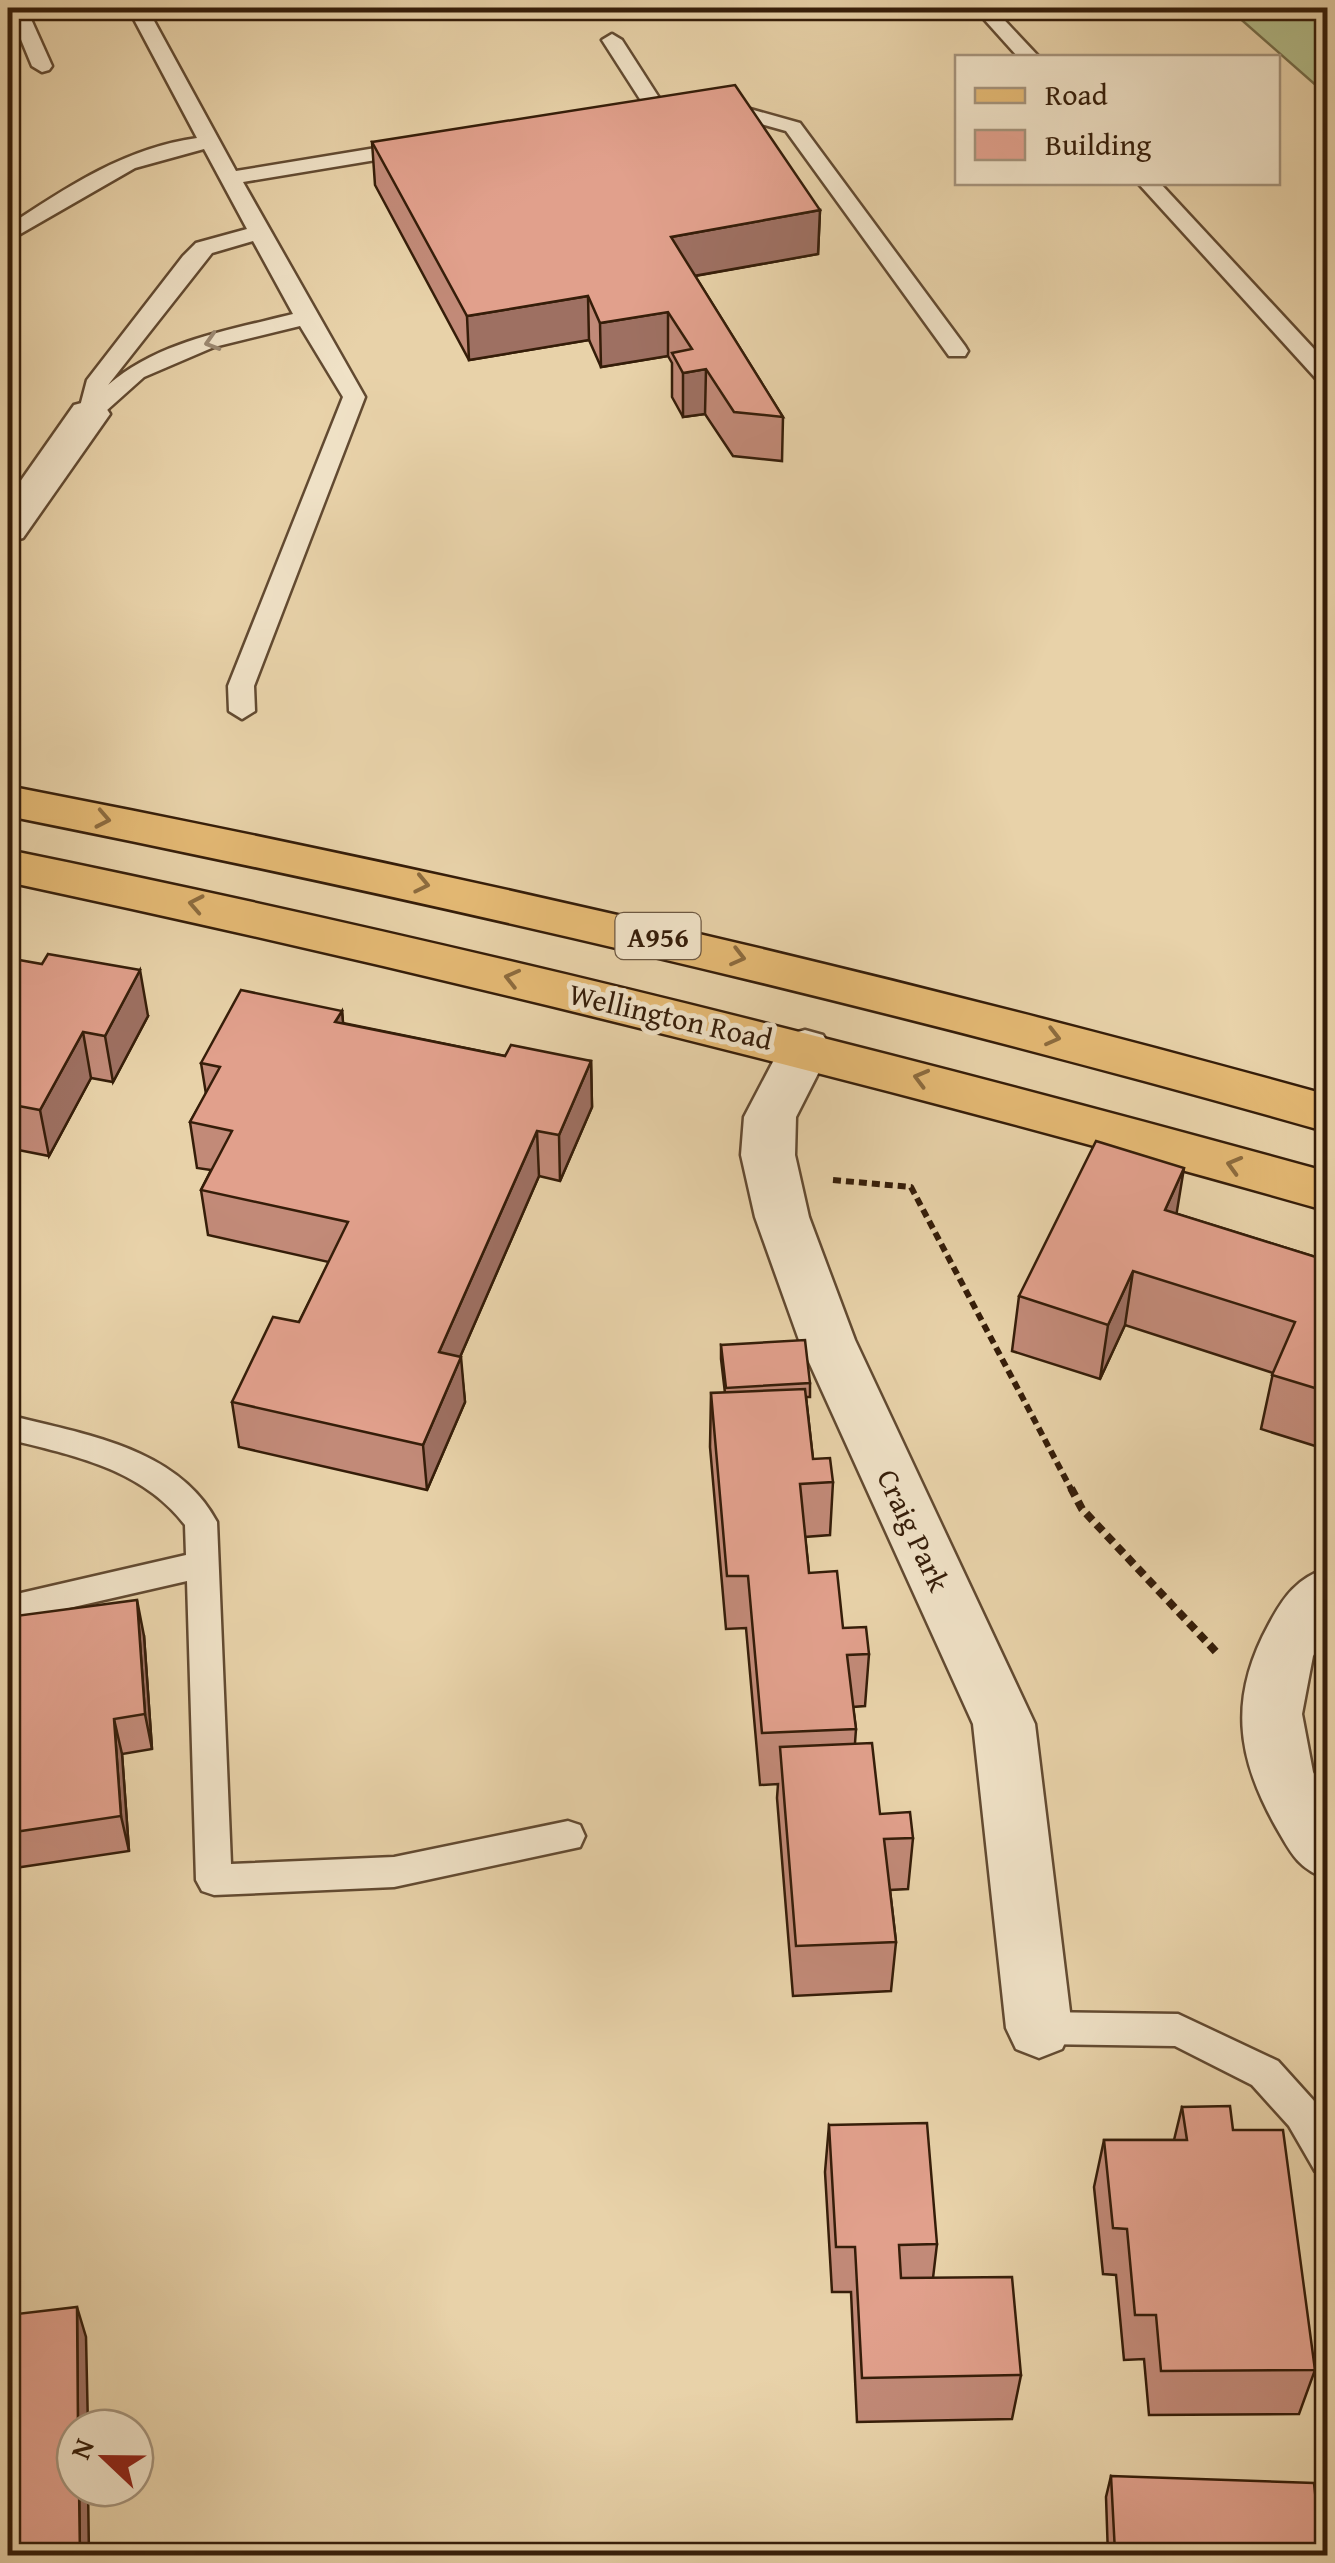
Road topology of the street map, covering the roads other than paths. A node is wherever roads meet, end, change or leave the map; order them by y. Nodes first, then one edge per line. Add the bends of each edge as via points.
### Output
1 (16, 8) edge
2 (137, 8) edge
3 (983, 8) edge
4 (612, 40) dead end
5 (1027, 55) edge
6 (42, 66) dead end
7 (655, 107) junction
8 (630, 112) edge
9 (209, 142) junction
10 (425, 146) edge
11 (232, 178) junction
12 (1150, 185) edge
13 (260, 232) junction
14 (8, 235) edge
15 (306, 318) junction
16 (956, 350) dead end
17 (1328, 378) edge
18 (89, 414) junction
19 (8, 529) edge
20 (242, 711) dead end
21 (8, 801) edge
22 (8, 866) edge
23 (805, 1048) junction
24 (1328, 1114) edge
25 (1328, 1192) edge
26 (8, 1427) edge
27 (203, 1564) junction
28 (1328, 1592) edge
29 (8, 1609) edge
30 (568, 1836) dead end
31 (1328, 1852) edge
32 (1039, 2028) joint
33 (1328, 2159) edge

1 - 6 lane
2 - 9 lane
3 - 5 lane
4 - 7 lane
7 - 8 lane
7 - 16 lane via 688,102 793,127
9 - 11 lane
9 - 14 lane via 128,161
10 - 11 lane
11 - 13 lane
12 - 17 lane
13 - 15 lane
13 - 18 lane via 204,248 98,380
15 -> 18 lane via 206,342 136,372
15 - 20 lane via 354,397 242,686
18 - 19 street
21 -> 24 main road, A956 via 634,930 1125,1055
23 -> 22 main road, Wellington Road / A956 via 298,926
25 -> 23 main road, Wellington Road / A956
23 - 32 street, Craig Park via 770,1117 768,1154 782,1217 826,1340 1004,1724
26 - 27 lane via 112,1455 159,1477 185,1497 201,1522
27 - 29 lane
27 - 30 lane via 214,1880 394,1872
28 - 31 street via 1289,1640 1270,1692 1271,1741 1288,1796
32 - 33 lane via 1178,2030 1265,2073 1302,2114

